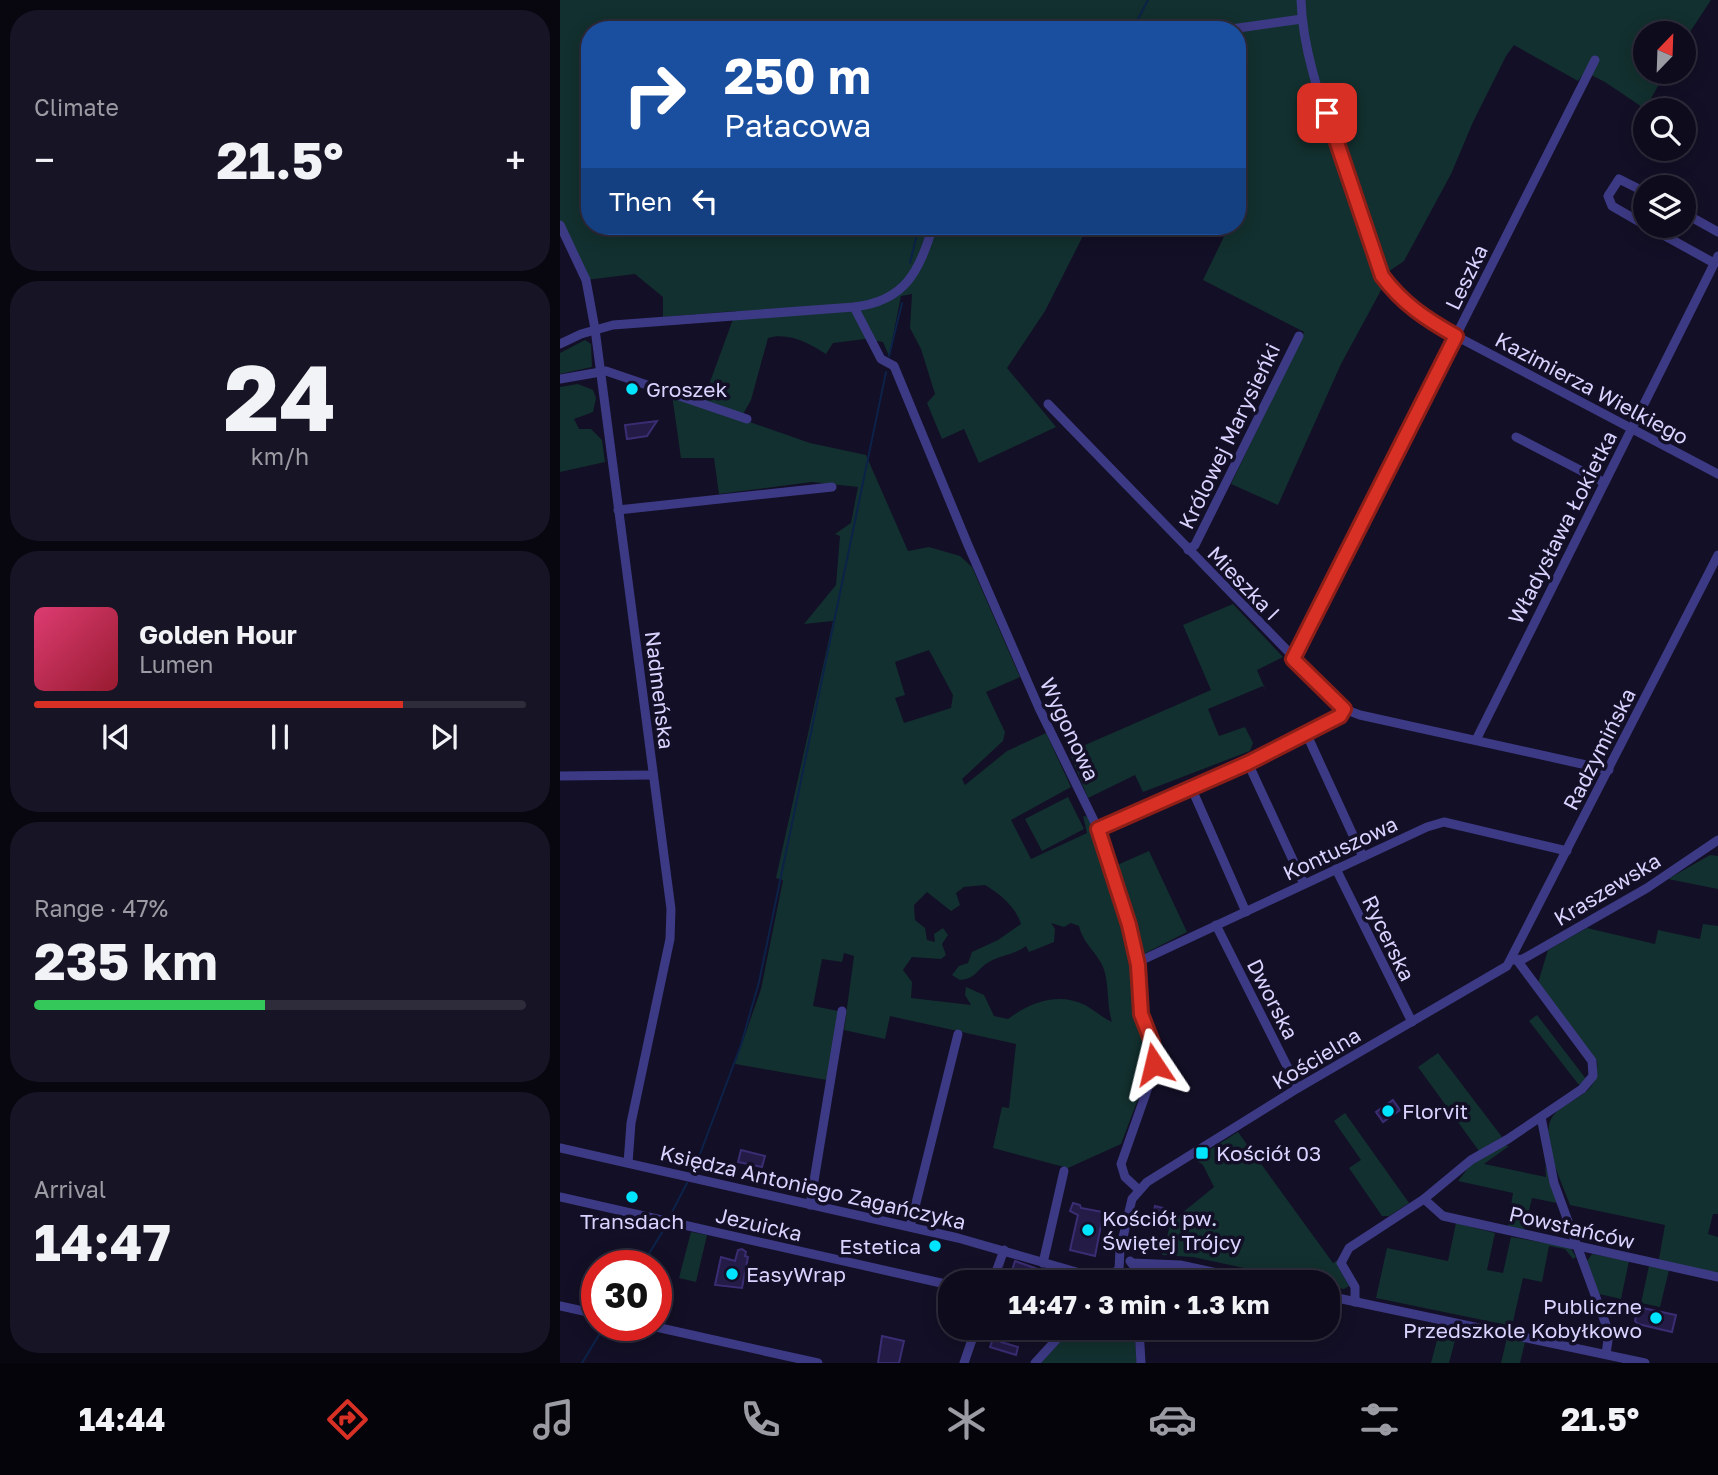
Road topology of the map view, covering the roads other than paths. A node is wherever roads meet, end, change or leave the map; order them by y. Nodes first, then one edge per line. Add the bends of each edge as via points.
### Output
1 (1301, 0) edge
2 (1302, 19) junction
3 (1246, 27) edge
4 (1595, 60) dead end
5 (1633, 186) edge
6 (1633, 218) edge
7 (1696, 220) edge
8 (560, 225) edge
9 (1718, 232) edge
10 (930, 235) edge
11 (1673, 238) edge
12 (1716, 259) edge
13 (854, 307) junction
14 (595, 329) junction
15 (1299, 336) dead end
16 (1456, 336) junction
17 (560, 344) edge
18 (600, 372) junction
19 (560, 379) edge
20 (1048, 404) dead end
21 (747, 419) dead end
22 (1631, 428) junction
23 (1516, 437) dead end
24 (1718, 474) edge
25 (1603, 482) junction
26 (832, 487) dead end
27 (618, 510) junction
28 (1188, 550) junction
29 (1718, 555) edge
30 (1293, 659) junction
31 (1344, 709) junction
32 (1307, 735) junction
33 (1476, 740) junction
34 (1248, 763) junction
35 (1609, 770) junction
36 (653, 775) junction
37 (560, 776) edge
38 (1191, 787) junction
39 (1098, 829) junction
40 (1718, 840) edge
41 (1567, 851) junction
42 (1363, 857) junction
43 (1336, 869) junction
44 (1304, 884) junction
45 (1245, 912) junction
46 (1216, 925) junction
47 (1514, 960) junction
48 (1138, 962) junction
49 (842, 1011) dead end
50 (1412, 1022) junction
51 (958, 1034) dead end
52 (1298, 1088) junction
53 (1541, 1118) junction
54 (560, 1148) edge
55 (628, 1163) junction
56 (1064, 1171) dead end
57 (1136, 1187) junction
58 (560, 1197) edge
59 (1424, 1199) junction
60 (810, 1205) junction
61 (910, 1227) junction
62 (1578, 1247) junction
63 (1004, 1250) junction
64 (1132, 1262) junction
65 (1043, 1263) junction
66 (1180, 1265) junction
67 (1056, 1267) junction
68 (997, 1270) edge
69 (1060, 1270) edge
70 (1064, 1270) edge
71 (1128, 1270) edge
72 (1130, 1270) edge
73 (1156, 1270) edge
74 (1203, 1270) edge
75 (1718, 1277) edge
76 (938, 1282) edge
77 (1340, 1299) edge
78 (1355, 1302) junction
79 (560, 1306) edge
80 (581, 1311) edge
81 (672, 1331) edge
82 (972, 1340) edge
83 (1055, 1340) edge
84 (1140, 1340) edge
85 (1605, 1354) junction
86 (1615, 1360) edge
87 (818, 1363) edge
88 (964, 1363) edge
89 (1035, 1363) edge
90 (1141, 1363) edge
91 (1645, 1363) edge

1 - 2 street, Kazimierza Wielkiego
2 - 3 street
2 - 16 street, Kazimierza Wielkiego via 1311,64 1382,276 1415,313
4 - 16 street, Leszka
5 - 6 street via 1619,179 1608,196 1612,206
7 - 9 street
8 - 14 street, Nadmeńska via 586,280
10 - 13 street via 918,267 905,284 879,302
11 - 12 street
12 - 22 street, Władysława Łokietka
13 - 14 street
13 - 39 street, Wygonowa via 881,359 894,366 1039,708
14 - 17 street
14 - 18 street, Nadmeńska
15 - 28 street, Królowej Marysieńki via 1195,545
16 - 22 street, Kazimierza Wielkiego
16 - 30 street, Leszka
18 - 19 street
18 - 21 street
18 - 27 street, Nadmeńska
20 - 28 street, Mieszka I
22 - 24 street, Kazimierza Wielkiego
22 - 25 street, Władysława Łokietka
23 - 25 street
25 - 33 street, Władysława Łokietka
26 - 27 street
27 - 36 street, Nadmeńska
28 - 30 street, Mieszka I
29 - 35 street, Radzymińska
30 - 31 street, Mieszka I
31 - 32 street via 1337,720
31 - 33 street, Mieszka I
32 - 34 street
32 - 42 street
33 - 35 street, Mieszka I
34 - 38 street
34 - 44 street
35 - 41 street, Radzymińska
36 - 37 street
36 - 55 street, Nadmeńska via 671,929 631,1123
38 - 39 street
38 - 45 street
39 - 48 street, Wygonowa
40 - 47 street, Kraszewska via 1647,888 1523,960
41 - 42 street, Kontuszowa via 1444,822
41 - 47 street, Radzymińska
42 - 43 street, Kontuszowa
43 - 44 street, Kontuszowa
43 - 50 street, Rycerska
44 - 45 street, Kontuszowa
45 - 46 street, Kontuszowa
46 - 48 street, Kontuszowa
46 - 52 street, Dworska
47 - 50 street, Kościelna
47 - 53 street via 1592,1061 1594,1072 1582,1089
48 - 57 street, Wygonowa via 1141,1014 1155,1054 1144,1100 1122,1156 1123,1172
49 - 60 street
50 - 52 street, Kościelna
51 - 61 street
52 - 57 street, Kościelna
53 - 59 street via 1471,1160
53 - 62 street via 1554,1183
54 - 55 street, Księdza Antoniego Zagańczyka
55 - 60 street, Księdza Antoniego Zagańczyka
56 - 65 street
57 - 64 street via 1126,1251
57 - 71 street via 1129,1209
58 - 76 street, Jezuicka
59 - 62 street, Powstańców via 1443,1216
59 - 78 street via 1346,1251 1341,1263 1357,1293
60 - 61 street, Księdza Antoniego Zagańczyka
61 - 63 street, Księdza Antoniego Zagańczyka
62 - 75 street, Powstańców
62 - 85 street via 1609,1333
63 - 65 street, Księdza Antoniego Zagańczyka
63 - 68 street
64 - 66 street
64 - 72 street
65 - 67 street, Księdza Antoniego Zagańczyka
66 - 73 street
66 - 74 street
67 - 69 street, Księdza Antoniego Zagańczyka
67 - 70 street, Księdza Antoniego Zagańczyka
77 - 78 street
78 - 85 street
79 - 80 street
81 - 87 street
82 - 88 street
83 - 89 street
84 - 90 street
85 - 86 street
86 - 91 street

